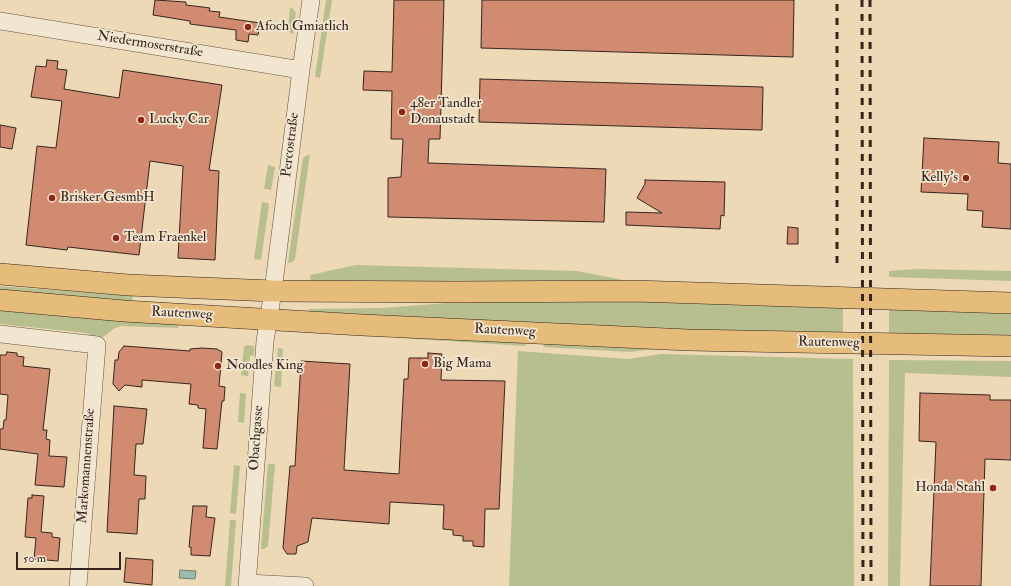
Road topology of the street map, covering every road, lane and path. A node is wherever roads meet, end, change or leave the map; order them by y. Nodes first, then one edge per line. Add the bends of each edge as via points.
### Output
1 (311, 0) edge
2 (0, 21) edge
3 (300, 70) junction
4 (0, 274) edge
5 (273, 291) junction
6 (0, 300) edge
7 (1011, 303) edge
8 (269, 319) junction
9 (0, 334) edge
10 (1011, 346) edge
11 (248, 584) edge
12 (78, 586) edge
13 (305, 586) edge

1 - 3 street, Percostraße
2 - 3 street, Niedermoserstraße
3 - 5 street, Percostraße
4 - 5 main road, Rautenweg via 128,285
5 - 7 main road, Rautenweg via 635,291
5 - 8 street, Obachgasse
6 - 8 main road, Rautenweg via 124,311
8 - 10 main road, Rautenweg via 688,340
8 - 11 street, Obachgasse via 264,350
9 - 12 street, Markomannenstraße via 96,345
11 - 13 street

